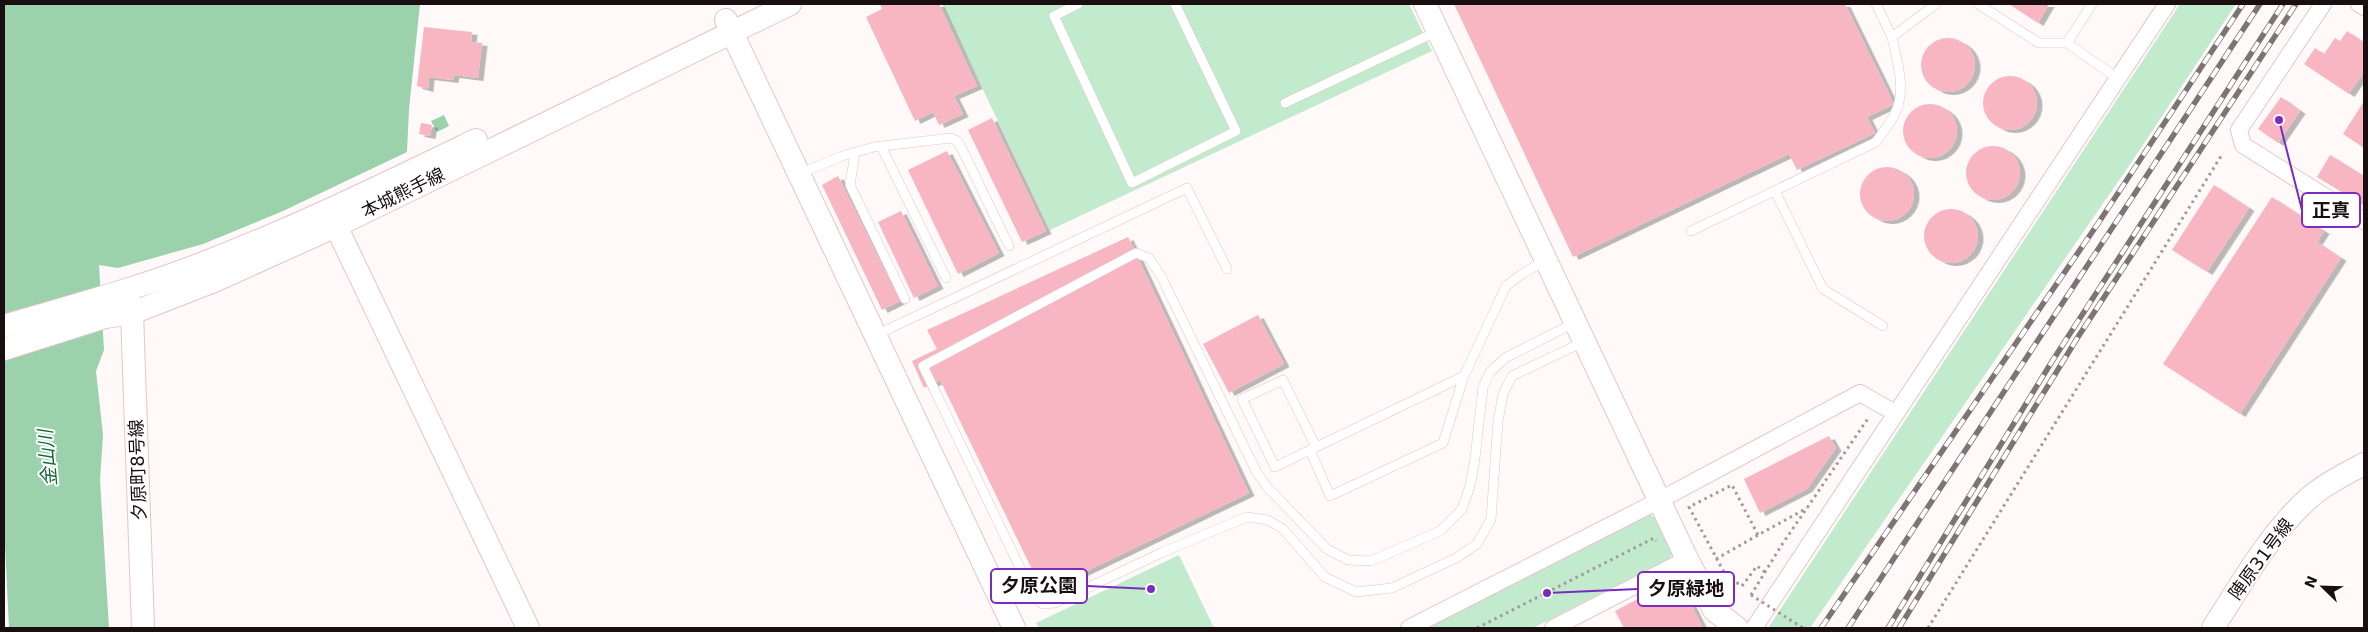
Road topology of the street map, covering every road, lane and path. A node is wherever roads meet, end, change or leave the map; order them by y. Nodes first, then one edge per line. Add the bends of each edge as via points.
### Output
1 (759, 4) edge
2 (790, 4) edge
3 (1078, 4) edge
4 (1175, 4) edge
5 (1425, 4) edge
6 (1876, 4) edge
7 (1936, 4) edge
8 (1978, 4) edge
9 (2092, 4) edge
10 (2167, 4) edge
11 (2323, 4) edge
12 (2359, 4) edge
13 (2364, 7) edge
14 (728, 26) junction
15 (1438, 31) junction
16 (1892, 37) junction
17 (2067, 43) junction
18 (2117, 78) junction
19 (1285, 103) dead end
20 (881, 146) junction
21 (855, 153) junction
22 (2223, 153) dead end
23 (799, 174) junction
24 (1774, 191) junction
25 (2364, 221) edge
26 (336, 226) junction
27 (1691, 231) dead end
28 (1009, 246) dead end
29 (1546, 260) junction
30 (1227, 269) dead end
31 (946, 278) dead end
32 (127, 291) junction
33 (905, 299) dead end
34 (104, 306) junction
35 (132, 312) junction
36 (4, 326) edge
37 (1883, 326) dead end
38 (1580, 332) junction
39 (875, 336) junction
40 (4, 348) edge
41 (1464, 376) junction
42 (1878, 404) junction
43 (1895, 413) junction
44 (1313, 449) junction
45 (2364, 464) edge
46 (1660, 500) junction
47 (1807, 508) junction
48 (1702, 532) junction
49 (1758, 535) junction
50 (1684, 551) junction
51 (1716, 559) junction
52 (1766, 572) junction
53 (143, 628) edge
54 (528, 628) edge
55 (1014, 628) edge
56 (1409, 628) edge
57 (1477, 628) edge
58 (1553, 628) edge
59 (1737, 628) edge
60 (1754, 628) edge
61 (1803, 628) edge
62 (1928, 628) edge
63 (2213, 628) edge

1 - 14 street, 本城熊手線
2 - 14 street, 本城熊手線
3 - 4 lane via 1054,16 1132,183 1236,131
5 - 15 street
6 - 16 lane
7 - 16 lane
8 - 17 lane via 2039,43
9 - 17 lane
10 - 18 street
11 - 25 street via 2239,130 2243,145
12 - 13 street
14 - 23 street
14 - 26 street, 本城熊手線
14 - 32 street, 本城熊手線 via 327,212
15 - 19 lane
15 - 29 street
16 - 24 lane via 1901,82 1899,102 1876,142
17 - 18 lane
18 - 43 street
20 - 21 lane
20 - 28 lane via 950,138 958,141
20 - 31 lane
21 - 23 lane
21 - 33 lane via 850,186
22 - 62 path
23 - 39 street
24 - 27 lane
24 - 37 lane via 1823,289
26 - 35 street, 本城熊手線 via 214,281
26 - 54 street
29 - 38 street
29 - 41 lane via 1506,286
30 - 39 lane via 1187,188
32 - 34 street, 本城熊手線
32 - 35 street, 夕原町8号線
34 - 35 street, 本城熊手線
34 - 36 street, 本城熊手線
34 - 40 street, 本城熊手線
35 - 53 street, 夕原町8号線
38 - 38 lane via 1512,376 1503,394 1498,420 1492,519 1477,544 1456,558 1392,588 1356,592 1325,577 1283,529 1268,520 1247,517 1055,603 1043,604 1034,597 923,366 1136,253 1149,258 1267,487 1327,549 1348,560 1371,561 1440,530 1462,509 1475,458 1482,387 1490,372 1505,358
38 - 46 street
39 - 55 street
41 - 44 lane
41 - 44 lane via 1443,443 1330,496
42 - 43 street
42 - 46 street via 1860,394
42 - 47 path
43 - 60 street
44 - 44 lane via 1275,467 1242,400 1283,380
45 - 63 street, 陣原31号線 via 2310,497 2281,526
46 - 50 street
46 - 56 street
47 - 49 path
47 - 52 path
48 - 49 path via 1689,507 1732,485
48 - 50 path
48 - 51 path
49 - 51 path
50 - 57 path via 1662,552 1654,538
50 - 58 street
50 - 59 street via 1714,610
51 - 52 path via 1726,576 1742,586 1757,566
52 - 61 path, bridge via 1751,595

